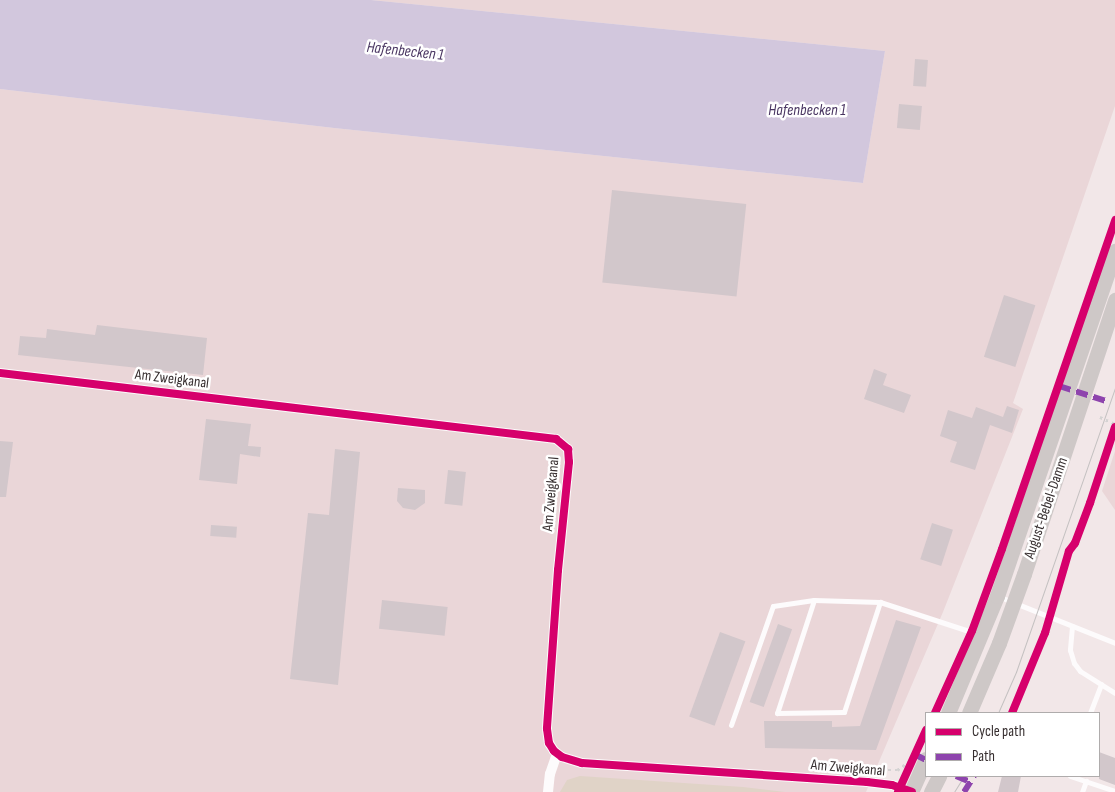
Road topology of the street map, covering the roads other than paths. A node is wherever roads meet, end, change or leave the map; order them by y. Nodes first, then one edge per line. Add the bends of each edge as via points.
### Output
1 (1115, 252) edge
2 (1115, 300) edge
3 (0, 373) edge
4 (997, 596) junction
5 (814, 600) junction
6 (880, 602) junction
7 (1013, 602) junction
8 (1072, 626) junction
9 (981, 635) junction
10 (1115, 643) edge
11 (1101, 684) junction
12 (1115, 693) edge
13 (948, 712) edge
14 (968, 712) edge
15 (1090, 712) edge
16 (730, 725) dead end
17 (557, 754) junction
18 (925, 761) edge
19 (938, 777) edge
20 (1073, 777) edge
21 (1086, 781) junction
22 (909, 791) edge
23 (1115, 791) edge
24 (548, 792) edge
25 (931, 792) edge
26 (1082, 792) edge

1 - 4 main road, August-Bebel-Damm
2 - 7 main road, August-Bebel-Damm
3 - 17 street, Am Zweigkanal via 550,438 561,442 568,449 569,462 547,729 549,743
4 - 7 lane
4 - 9 main road, August-Bebel-Damm
5 - 6 lane
5 - 6 lane via 777,713 844,712
5 - 16 lane via 773,606
6 - 9 lane
7 - 8 lane
7 - 14 main road, August-Bebel-Damm
8 - 10 lane
8 - 11 lane via 1070,650 1074,664
9 - 13 main road, August-Bebel-Damm
11 - 12 lane
11 - 15 lane
17 - 22 street, Am Zweigkanal via 582,763 867,782
17 - 24 street
18 - 22 main road
19 - 25 main road
20 - 21 lane
21 - 23 lane
21 - 26 lane

